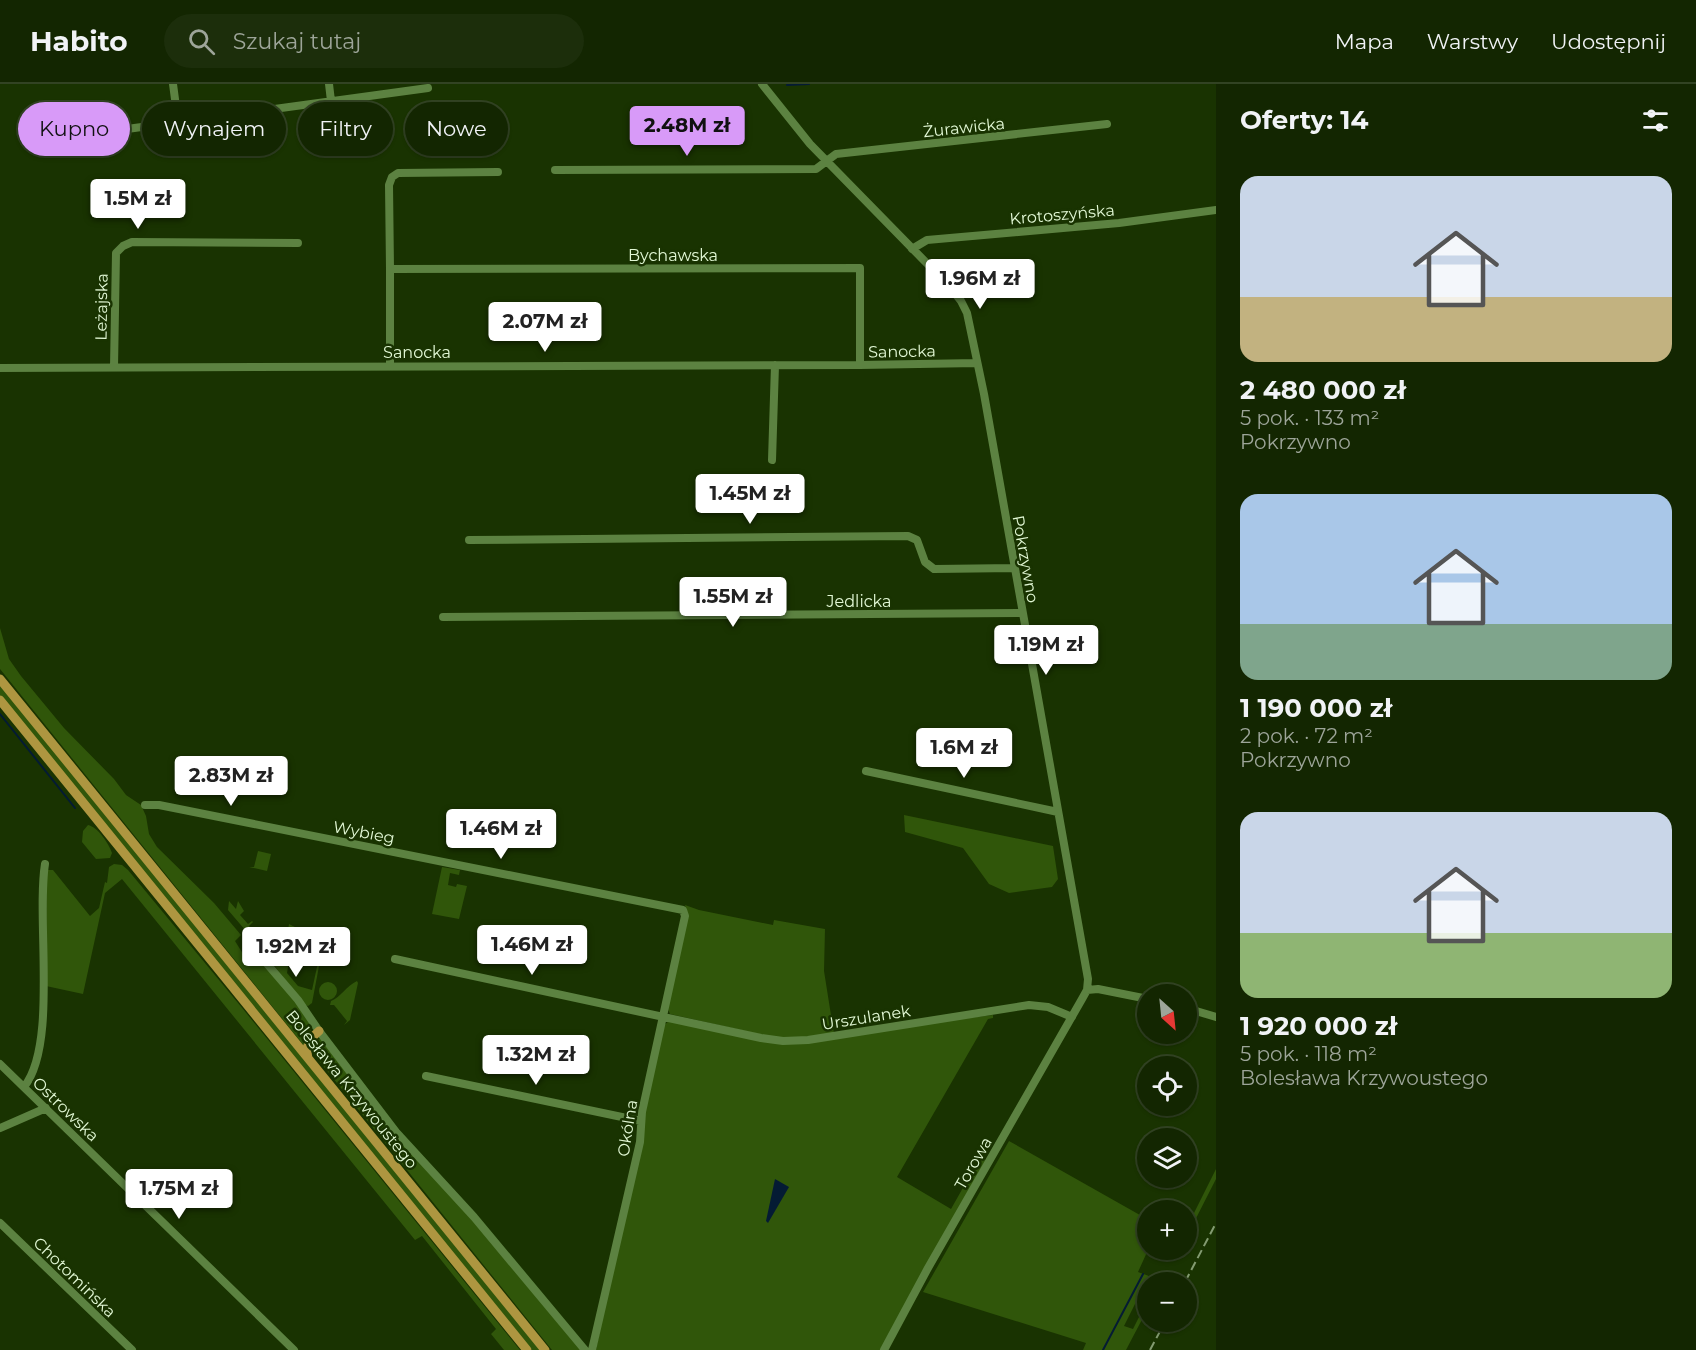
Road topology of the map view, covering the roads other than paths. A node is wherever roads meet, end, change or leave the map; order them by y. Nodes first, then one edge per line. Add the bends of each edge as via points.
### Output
1 (173, 84) edge
2 (328, 84) edge
3 (762, 84) edge
4 (428, 88) dead end
5 (331, 101) junction
6 (175, 102) edge
7 (286, 107) edge
8 (1107, 124) dead end
9 (826, 161) junction
10 (555, 170) dead end
11 (498, 172) dead end
12 (1216, 210) edge
13 (298, 243) dead end
14 (912, 249) junction
15 (390, 269) junction
16 (977, 363) junction
17 (775, 365) junction
18 (860, 365) junction
19 (390, 366) junction
20 (114, 367) junction
21 (0, 368) edge
22 (772, 460) dead end
23 (469, 540) dead end
24 (1015, 568) junction
25 (1022, 613) junction
26 (443, 617) dead end
27 (0, 679) edge
28 (0, 700) edge
29 (866, 771) dead end
30 (145, 805) dead end
31 (1058, 812) junction
32 (45, 864) dead end
33 (683, 910) joint
34 (250, 944) dead end
35 (395, 960) dead end
36 (1087, 990) junction
37 (1137, 997) edge
38 (1197, 1011) edge
39 (663, 1017) junction
40 (1072, 1017) junction
41 (1216, 1017) edge
42 (319, 1031) junction
43 (308, 1058) junction
44 (0, 1064) edge
45 (426, 1076) dead end
46 (24, 1087) junction
47 (46, 1108) junction
48 (641, 1121) junction
49 (0, 1128) edge
50 (0, 1223) edge
51 (132, 1350) edge
52 (294, 1350) edge
53 (527, 1350) edge
54 (545, 1350) edge
55 (585, 1350) edge
56 (592, 1350) edge
57 (884, 1350) edge

1 - 6 street
2 - 5 street
3 - 9 street, Pokrzywno
4 - 5 street
5 - 7 street
8 - 9 street, Żurawicka via 836,154
9 - 10 street via 816,169
9 - 14 street, Pokrzywno
11 - 15 street via 398,173 392,177
12 - 14 street, Krotoszyńska via 927,240
13 - 20 street, Leżajska via 123,246 116,253
14 - 16 street, Pokrzywno via 964,306
15 - 18 street, Bychawska via 860,268
15 - 19 street
16 - 18 street, Sanocka
16 - 24 street, Pokrzywno
17 - 18 street, Sanocka
17 - 19 street, Sanocka
17 - 22 street
19 - 20 street, Sanocka
20 - 21 street, Sanocka
23 - 24 street via 908,536 917,540 925,562 934,568
24 - 25 street, Pokrzywno
25 - 26 street, Jedlicka
25 - 31 street, Pokrzywno
27 - 43 main road, Bolesława Krzywoustego
28 - 53 main road, Bolesława Krzywoustego
29 - 31 street
30 - 33 street, Wybieg
31 - 36 street, Pokrzywno
32 - 46 street via 42,1033 33,1074
33 - 39 street, Okólna via 685,916
34 - 42 street, Bolesława Krzywoustego
35 - 39 street, Urszulanek
36 - 37 street
36 - 40 street, Torowa
38 - 41 street
39 - 40 street, Urszulanek via 793,1041 1032,1005
39 - 48 street, Okólna
40 - 57 street, Torowa
42 - 43 main road via 307,1047
42 - 55 street, Bolesława Krzywoustego via 396,1131
43 - 54 main road, Bolesława Krzywoustego
44 - 46 street, Ostrowska
45 - 48 street
46 - 47 street, Ostrowska
47 - 49 street
47 - 52 street, Ostrowska
48 - 56 street, Okólna via 640,1142
50 - 51 street, Chotomińska

